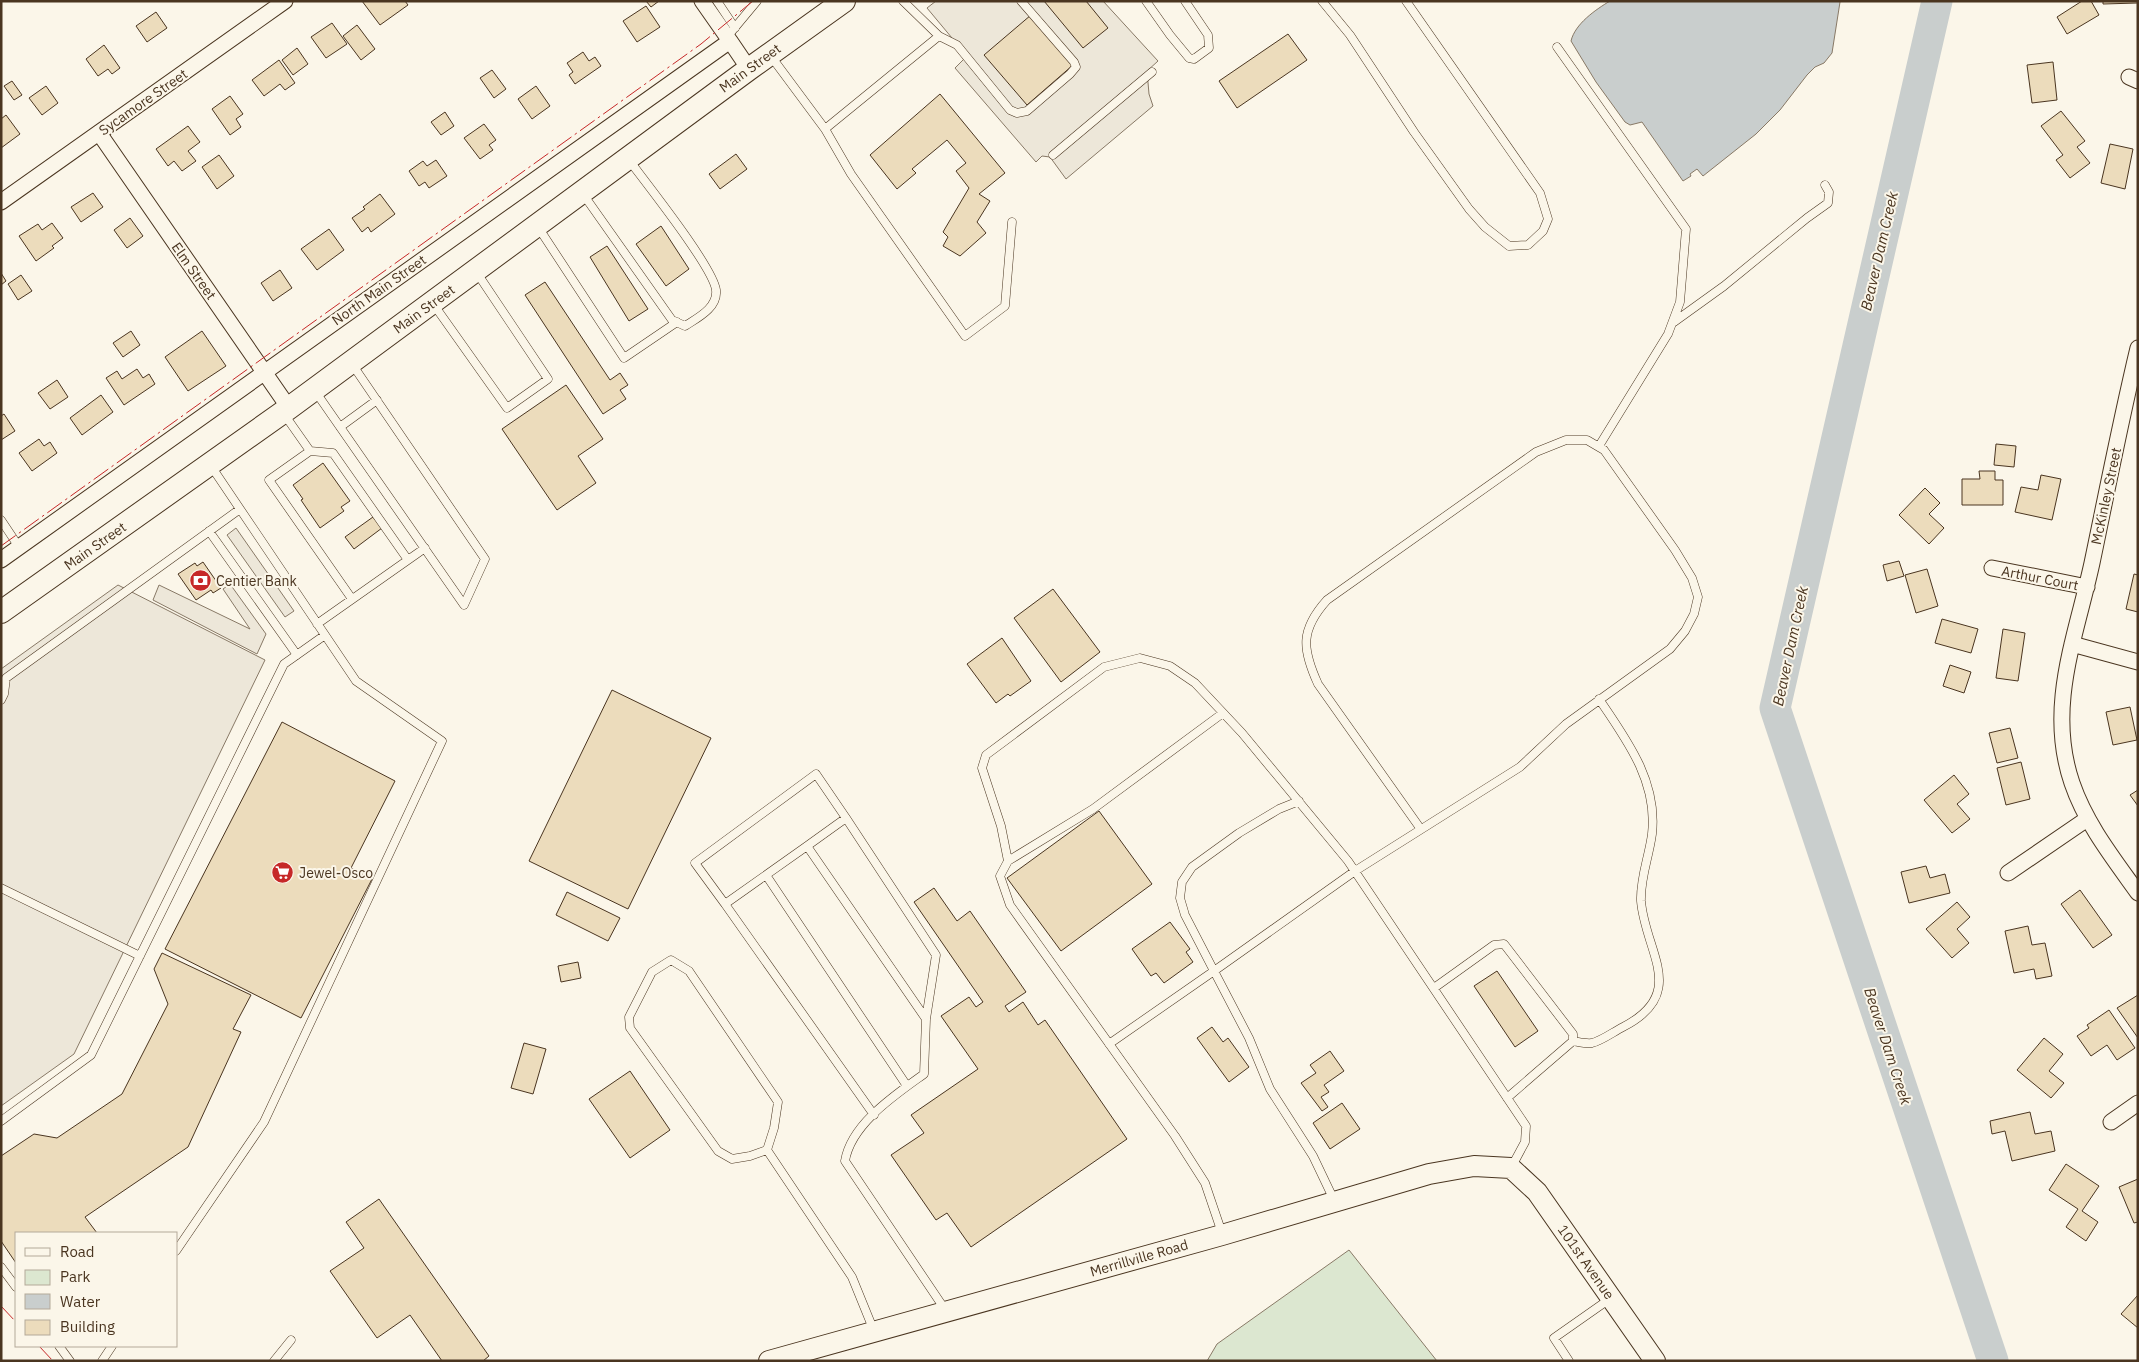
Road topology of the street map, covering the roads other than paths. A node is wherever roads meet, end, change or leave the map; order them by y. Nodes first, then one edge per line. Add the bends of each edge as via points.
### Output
1 (285, 1) edge
2 (702, 1) edge
3 (716, 1) edge
4 (757, 1) edge
5 (844, 1) edge
6 (903, 1) edge
7 (1022, 1) edge
8 (1146, 1) edge
9 (1185, 1) edge
10 (1322, 1) edge
11 (1406, 1) edge
12 (730, 35) junction
13 (939, 36) junction
14 (1557, 46) dead end
15 (769, 54) junction
16 (748, 69) junction
17 (1152, 72) dead end
18 (825, 129) junction
19 (99, 133) junction
20 (1053, 155) dead end
21 (628, 158) junction
22 (1824, 184) dead end
23 (582, 193) junction
24 (1, 202) edge
25 (1012, 222) dead end
26 (537, 226) junction
27 (476, 272) junction
28 (432, 302) junction
29 (677, 322) junction
30 (1674, 322) junction
31 (2138, 348) edge
32 (351, 362) junction
33 (264, 372) junction
34 (314, 390) junction
35 (2133, 394) edge
36 (377, 400) junction
37 (286, 410) junction
38 (340, 426) junction
39 (1598, 446) junction
40 (310, 451) junction
41 (210, 465) junction
42 (240, 509) junction
43 (1, 520) edge
44 (209, 531) junction
45 (19, 547) junction
46 (424, 548) junction
47 (1, 560) edge
48 (408, 560) junction
49 (1992, 568) dead end
50 (2087, 587) junction
51 (352, 599) junction
52 (1, 612) edge
53 (317, 624) junction
54 (325, 635) junction
55 (2072, 644) junction
56 (297, 655) junction
57 (2138, 662) edge
58 (1, 700) edge
59 (1599, 700) junction
60 (1223, 713) junction
61 (1299, 801) junction
62 (846, 818) junction
63 (2087, 819) junction
64 (1420, 828) junction
65 (807, 846) junction
66 (1008, 861) junction
67 (1355, 871) junction
68 (2008, 873) dead end
69 (766, 875) junction
70 (1, 888) edge
71 (2138, 893) edge
72 (725, 904) junction
73 (140, 956) junction
74 (1214, 970) junction
75 (1434, 988) junction
76 (926, 1019) junction
77 (1574, 1042) junction
78 (1109, 1044) junction
79 (907, 1086) junction
80 (1508, 1098) junction
81 (2138, 1103) edge
82 (874, 1115) junction
83 (1, 1121) edge
84 (2111, 1122) dead end
85 (767, 1150) junction
86 (1511, 1168) junction
87 (1335, 1202) junction
88 (1222, 1235) junction
89 (178, 1248) edge
90 (1, 1267) edge
91 (15, 1286) edge
92 (1611, 1298) junction
93 (947, 1312) junction
94 (875, 1333) junction
95 (291, 1340) dead end
96 (61, 1347) edge
97 (111, 1347) edge
98 (70, 1361) edge
99 (102, 1361) edge
100 (274, 1361) edge
101 (769, 1361) edge
102 (1569, 1361) edge
103 (1655, 1361) edge

1 - 19 street, Sycamore Street
2 - 12 street
3 - 12 lane
4 - 12 lane
5 - 15 main road, Main Street
6 - 13 lane
7 - 13 lane via 1076,67 1027,111 1017,113 1010,110 956,45
8 - 9 lane via 1189,58 1194,59 1209,48 1208,35
10 - 11 lane via 1350,35 1469,210 1509,246 1528,245 1543,231 1548,219 1540,193
12 - 16 street
12 - 33 street, North Main Street
13 - 18 lane
14 - 30 lane via 1686,229 1680,302
15 - 16 main road, Main Street
15 - 18 lane
16 - 21 main road, Main Street
17 - 20 lane
18 - 25 lane via 851,174 965,336 1005,306
19 - 24 street, Sycamore Street
19 - 33 street, Elm Street
21 - 23 main road, Main Street
21 - 29 lane via 705,265 716,290 713,305 703,314 685,326
22 - 30 lane via 1829,192 1828,203
23 - 26 main road, Main Street
23 - 29 lane via 672,320
26 - 27 main road, Main Street
26 - 29 lane via 624,358
27 - 28 main road, Main Street
27 - 28 lane via 548,379 507,408
28 - 32 main road, Main Street
30 - 39 lane
31 - 35 street, McKinley Street
32 - 34 main road, Main Street
32 - 36 lane
33 - 37 street, Elm Street
33 - 45 street, North Main Street
34 - 37 main road, Main Street
34 - 38 lane
35 - 50 street, McKinley Street
36 - 38 lane
36 - 46 lane via 485,559 464,604
37 - 40 lane
37 - 41 main road, Main Street
38 - 46 lane
39 - 59 lane via 1675,550 1692,578 1698,597 1685,631 1670,649
39 - 64 lane via 1587,440 1566,440 1536,452 1327,600 1315,613 1306,635 1307,661 1318,684
40 - 48 lane via 333,453
40 - 51 lane via 269,480
41 - 42 lane
41 - 52 main road, Main Street
42 - 44 lane
42 - 53 lane
43 - 45 lane
44 - 56 lane
44 - 58 lane via 6,678
45 - 47 street, North Main Street
46 - 48 lane
48 - 51 lane
49 - 50 street, Arthur Court
50 - 55 street, McKinley Street
51 - 53 lane
53 - 54 lane
54 - 56 lane
54 - 89 lane via 356,681 442,741 264,1122
55 - 57 street
55 - 63 street, McKinley Street via 2063,682 2061,728 2071,782
56 - 73 lane via 284,664
59 - 64 lane via 1566,724 1520,767
59 - 77 lane via 1638,761 1648,786 1652,834 1641,892 1642,914 1660,977 1657,994 1647,1011 1635,1021 1592,1043
60 - 61 lane
60 - 66 lane via 1093,809
60 - 66 lane via 1194,683 1170,666 1140,658 1104,668 986,754 982,768 1001,826
61 - 67 lane
61 - 74 lane via 1239,832 1192,867 1182,882 1180,898 1184,915
62 - 65 lane
62 - 72 lane via 816,774 695,863
62 - 76 lane via 936,956
63 - 68 street
63 - 71 street, McKinley Street
64 - 67 lane
65 - 69 lane
65 - 76 lane
66 - 78 lane via 1000,876 1010,905
67 - 74 lane
67 - 75 lane
69 - 72 lane
69 - 79 lane
70 - 73 lane
72 - 82 lane
73 - 83 lane via 91,1056
74 - 78 lane
74 - 87 lane via 1249,1038 1270,1089 1313,1156
75 - 77 lane via 1494,945 1504,944 1573,1034
75 - 80 lane
76 - 79 lane via 924,1074
77 - 80 lane
78 - 88 lane via 1205,1183
79 - 82 lane via 882,1104
80 - 86 lane via 1526,1126 1525,1142
81 - 84 street
82 - 93 lane via 857,1134 844,1161
85 - 85 lane via 778,1102 689,971 671,960 652,972 629,1017 630,1028 718,1151 732,1159
85 - 94 lane via 852,1277
86 - 87 street, Merrillville Road via 1474,1166 1429,1174
86 - 92 street, 101st Avenue via 1537,1192
87 - 88 street, Merrillville Road
88 - 93 street, Merrillville Road
90 - 91 lane
92 - 102 lane via 1554,1338
92 - 103 street, 101st Avenue
93 - 94 street, Merrillville Road
94 - 101 street, Merrillville Road
95 - 100 lane
96 - 98 lane
97 - 99 lane

